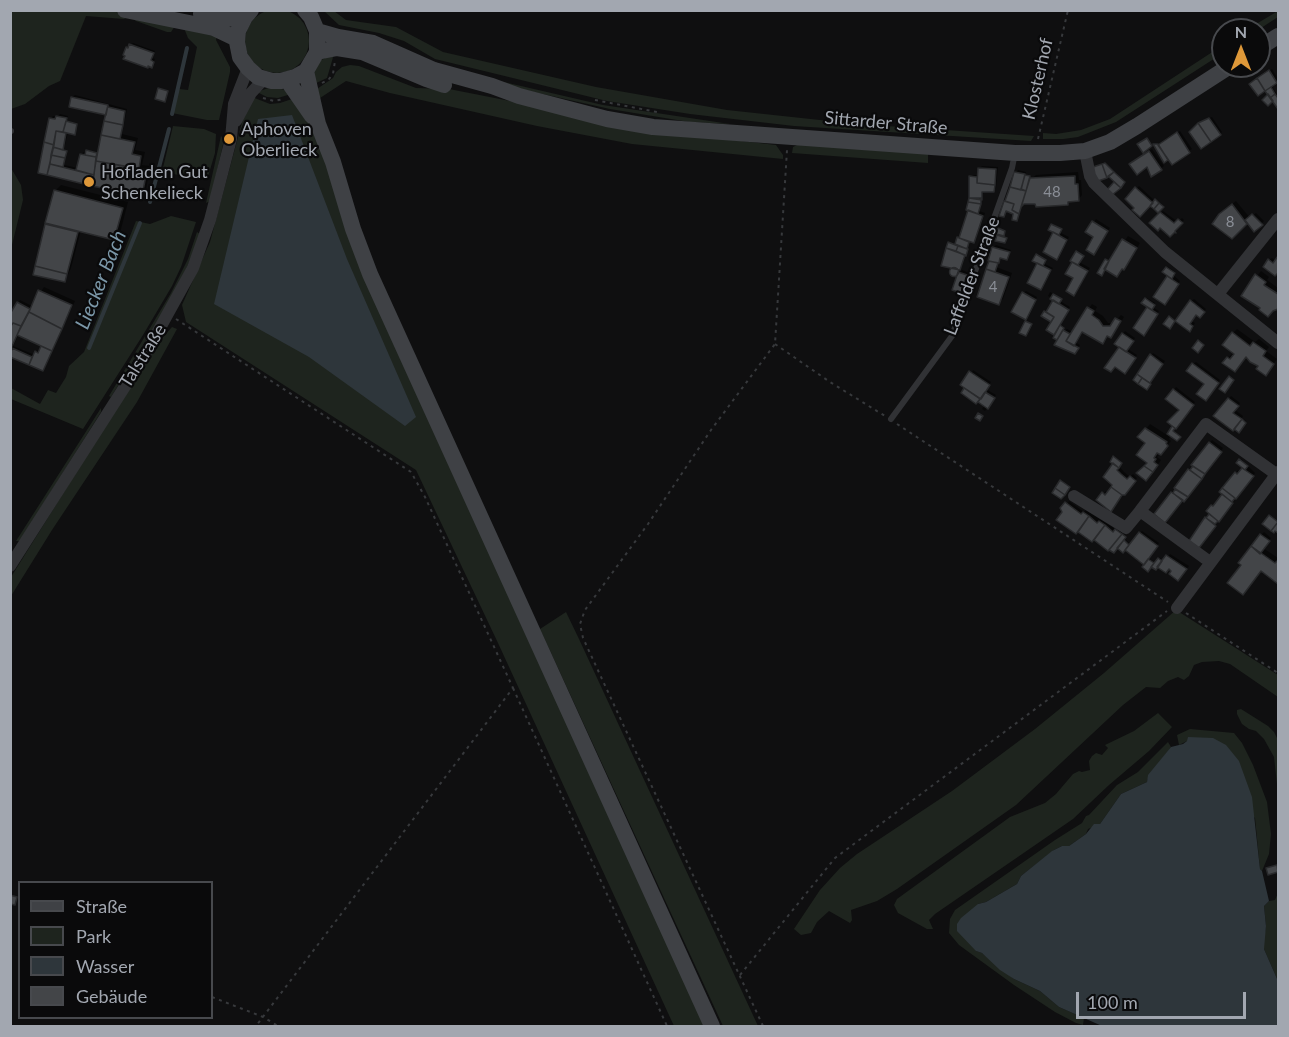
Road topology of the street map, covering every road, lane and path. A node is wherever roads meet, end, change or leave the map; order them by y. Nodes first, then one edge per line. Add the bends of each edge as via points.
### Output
1 (125, 10) edge
2 (182, 10) edge
3 (305, 10) edge
4 (1068, 10) edge
5 (248, 14) edge
6 (317, 30) junction
7 (237, 39) junction
8 (338, 48) junction
9 (317, 52) junction
10 (248, 68) junction
11 (306, 70) junction
12 (1211, 78) edge
13 (264, 79) junction
14 (287, 80) junction
15 (303, 92) junction
16 (251, 93) junction
17 (519, 96) junction
18 (590, 100) dead end
19 (658, 112) dead end
20 (233, 128) junction
21 (787, 135) junction
22 (1085, 151) junction
23 (1015, 153) junction
24 (1035, 154) junction
25 (1278, 219) edge
26 (1218, 294) junction
27 (169, 315) junction
28 (1278, 342) edge
29 (775, 344) junction
30 (891, 419) junction
31 (1277, 473) edge
32 (1074, 496) dead end
33 (1140, 511) junction
34 (1210, 562) junction
35 (10, 566) edge
36 (1176, 607) junction
37 (1278, 673) edge
38 (513, 688) junction
39 (740, 976) junction
40 (213, 997) edge
41 (263, 1017) junction
42 (256, 1026) edge
43 (278, 1026) edge
44 (667, 1026) edge
45 (712, 1026) edge
46 (763, 1026) edge

1 - 7 main road via 214,27
2 - 5 main road via 225,19
3 - 6 main road
4 - 24 path, Klosterhof
5 - 7 main road
6 - 9 main road
6 - 17 main road, Sittarder Straße via 373,43 434,70
7 - 10 main road
8 - 9 main road, Sittarder Straße
8 - 15 path via 333,74
8 - 17 main road, Sittarder Straße via 362,52 444,85
9 - 11 main road
10 - 13 main road
10 - 20 street, Talstraße via 234,104
11 - 14 main road
11 - 15 main road
12 - 22 main road, Sittarder Straße via 1137,126
13 - 14 main road
13 - 16 street, Talstraße
14 - 15 main road
15 - 16 path via 274,100
15 - 45 main road via 318,124 370,274
16 - 20 street, Talstraße
17 - 21 main road, Sittarder Straße via 653,127
18 - 19 path
20 - 27 street, Talstraße via 206,234
21 - 23 main road, Sittarder Straße
21 - 29 path
22 - 24 main road, Sittarder Straße
22 - 26 street via 1094,183 1165,252
23 - 24 main road, Sittarder Straße
23 - 30 lane, Laffelder Straße via 952,336
25 - 26 street
26 - 28 street
27 - 35 street, Talstraße
27 - 38 path via 411,472
29 - 30 path
29 - 39 path via 585,610 580,624 583,638
30 - 36 path
31 - 33 street via 1206,424
31 - 34 street
32 - 33 street via 1126,528
33 - 34 street
34 - 36 street
36 - 37 path
36 - 39 path via 835,858
38 - 41 path
38 - 44 path
39 - 46 path
40 - 41 path
41 - 42 path
41 - 43 path

